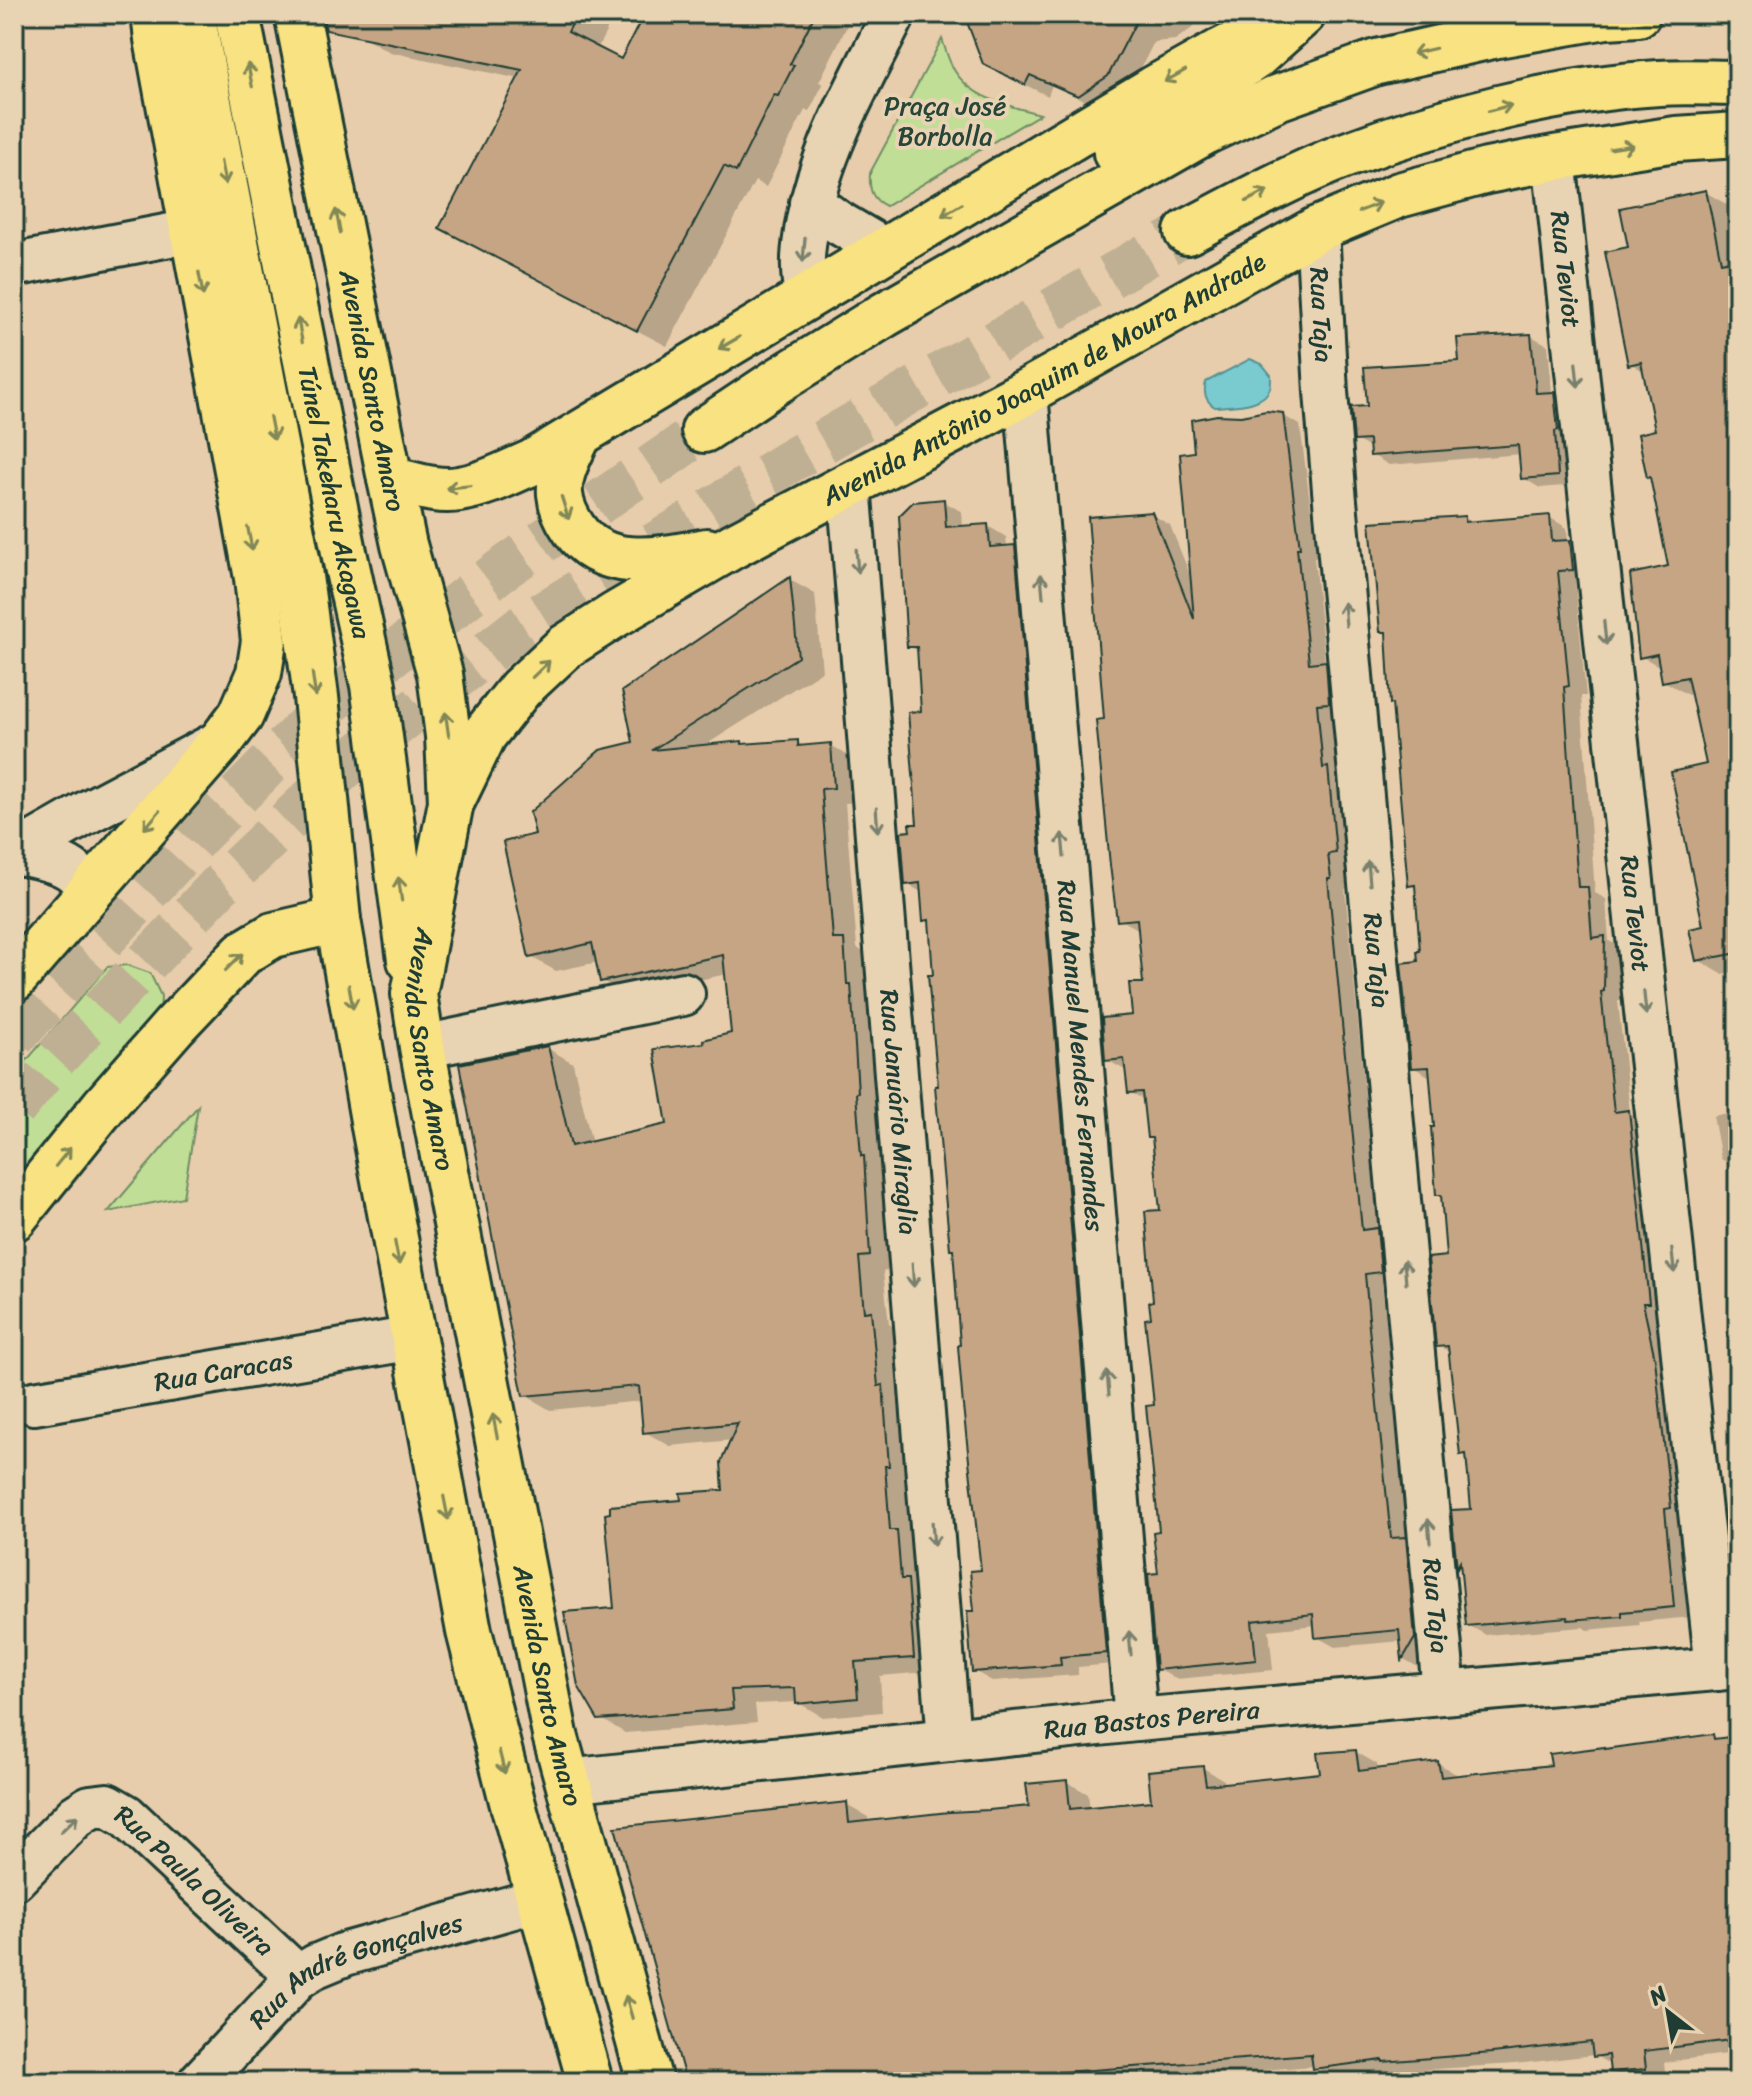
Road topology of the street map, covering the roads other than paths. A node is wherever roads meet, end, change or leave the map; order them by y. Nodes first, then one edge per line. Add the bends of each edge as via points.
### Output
1 (154, 14) edge
2 (192, 14) edge
3 (237, 14) edge
4 (297, 14) edge
5 (894, 14) edge
6 (1294, 14) edge
7 (1303, 14) edge
8 (1638, 14) edge
9 (1738, 83) edge
10 (1738, 135) edge
11 (1554, 158) junction
12 (811, 203) junction
13 (1317, 229) junction
14 (191, 231) junction
15 (1187, 232) tunnel mouth
16 (885, 250) junction
17 (14, 265) edge
18 (806, 298) junction
19 (884, 315) junction
20 (1026, 392) junction
21 (704, 430) tunnel mouth
22 (579, 435) junction
23 (390, 479) junction
24 (849, 484) junction
25 (733, 546) junction
26 (222, 740) junction
27 (451, 802) junction
28 (15, 852) edge
29 (84, 900) junction
30 (338, 920) junction
31 (14, 979) edge
32 (414, 994) junction
33 (683, 994) dead end
34 (422, 1047) junction
35 (14, 1218) edge
36 (414, 1338) junction
37 (34, 1403) dead end
38 (1728, 1668) edge
39 (1444, 1692) junction
40 (1136, 1720) junction
41 (949, 1740) junction
42 (567, 1781) junction
43 (14, 1879) edge
44 (538, 1900) junction
45 (298, 1977) junction
46 (200, 2082) edge
47 (590, 2082) edge
48 (650, 2082) edge

1 - 14 main road
2 -> 30 main road, Túnel Takeharu Akagawa via 299,569
32 -> 3 main road, Túnel Takeharu Akagawa via 373,685
23 -> 4 main road, Avenida Santo Amaro
5 - 12 street via 829,146
6 -> 16 main road via 1153,89
7 - 19 main road via 1254,58
8 -> 19 main road via 1492,36 1377,62 1277,98 1205,132
15 -> 9 main road via 1345,156 1509,105 1659,83
11 -> 10 main road, Avenida Antônio Joaquim de Moura Andrade
13 -> 11 main road, Avenida Antônio Joaquim de Moura Andrade via 1399,195
11 -> 38 street, Rua Teviot
12 - 16 street
12 -> 18 street via 804,246
13 - 20 main road, Avenida Antônio Joaquim de Moura Andrade
39 -> 13 street, Rua Taja via 1334,490
14 - 17 street
14 -> 26 main road via 257,578 264,641 259,673 241,715
16 - 18 main road
18 -> 22 main road
19 - 21 main road
20 - 24 main road, Avenida Antônio Joaquim de Moura Andrade
40 -> 20 street, Rua Manuel Mendes Fernandes
22 -> 23 main road via 531,463 457,490
22 -> 25 main road via 560,492 567,518 581,540 603,554 637,560
27 -> 23 main road, Avenida Santo Amaro via 440,674
24 - 25 main road, Avenida Antônio Joaquim de Moura Andrade
24 -> 41 street, Rua Januário Miraglia
27 -> 25 main road, Avenida Antônio Joaquim de Moura Andrade via 484,735 520,689 565,647
26 - 28 street
26 -> 29 main road
27 - 32 main road, Avenida Santo Amaro
28 - 29 street via 75,872
29 - 31 main road
35 -> 30 main road via 104,1106 243,953 273,935
30 -> 36 main road
32 - 34 main road, Avenida Santo Amaro
33 - 34 street
42 -> 34 main road, Avenida Santo Amaro
36 - 37 street, Rua Caracas
36 -> 44 main road via 469,1631
38 - 39 street, Rua Bastos Pereira
39 - 40 street, Rua Bastos Pereira
40 - 41 street, Rua Bastos Pereira
41 - 42 street, Rua Bastos Pereira
48 -> 42 main road, Avenida Santo Amaro
43 -> 45 street, Rua Paula Oliveira via 76,1816 107,1805 126,1816
44 - 45 street, Rua André Gonçalves via 345,1954
44 - 47 main road
45 - 46 street, Rua André Gonçalves

